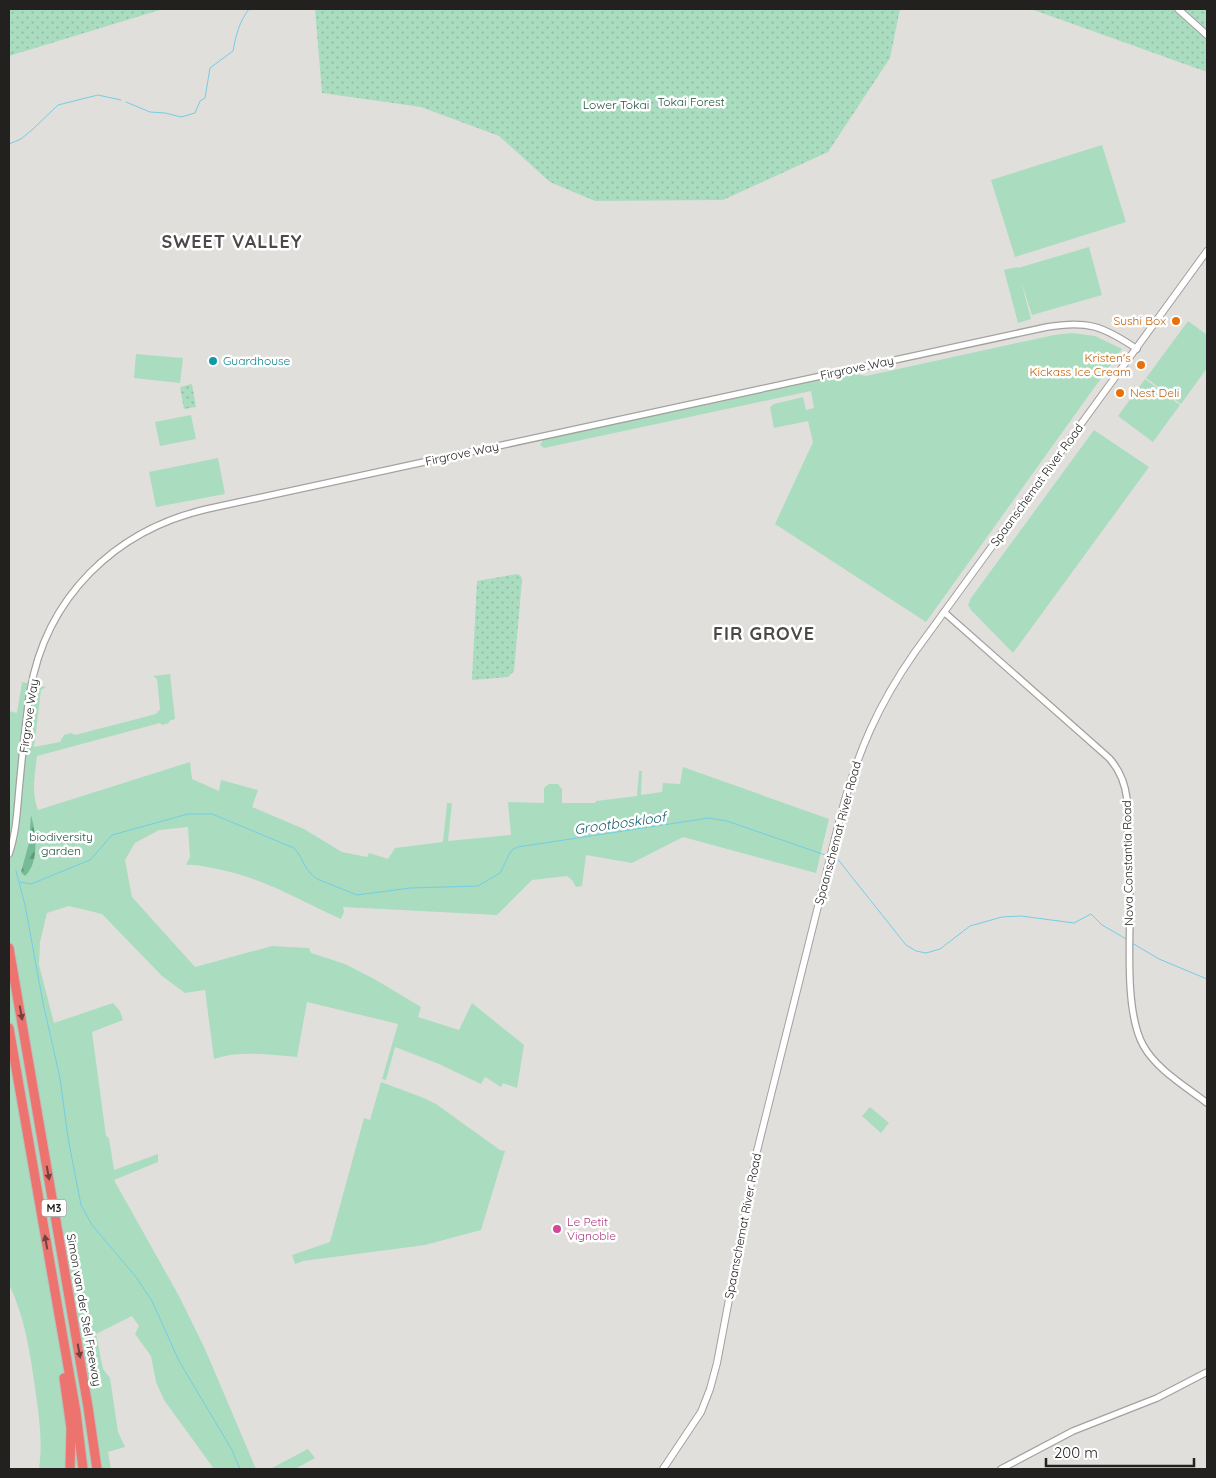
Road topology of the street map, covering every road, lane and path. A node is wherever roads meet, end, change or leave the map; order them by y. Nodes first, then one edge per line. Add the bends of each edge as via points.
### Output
1 (1178, 9) edge
2 (1207, 35) edge
3 (1207, 251) edge
4 (1137, 349) junction
5 (944, 612) junction
6 (9, 854) edge
7 (9, 948) edge
8 (9, 1028) edge
9 (1207, 1103) edge
10 (54, 1291) junction
11 (1207, 1372) edge
12 (70, 1469) edge
13 (83, 1469) edge
14 (97, 1469) edge
15 (663, 1469) edge
16 (1001, 1469) edge

1 - 2 main road
3 - 4 main road, Spaanschemat River Road
4 - 5 main road, Spaanschemat River Road
4 - 6 street, Firgrove Way via 1113,333 1089,325 1067,323 168,520 129,541 91,571 68,598 49,631 30,692 15,829
5 - 9 street, Nova Constantia Road via 1110,758 1119,771 1127,799 1130,946 1133,1016 1137,1033 1156,1062
5 - 15 main road, Spaanschemat River Road via 889,692 866,736 847,792 757,1151 715,1372 700,1412
7 -> 14 highway, Simon van der Stel Freeway / M3
10 -> 8 highway, Simon van der Stel Freeway / M3
10 - 12 highway via 71,1428
10 - 13 highway, Simon van der Stel Freeway / M3
11 - 16 street via 1157,1398 1073,1431

